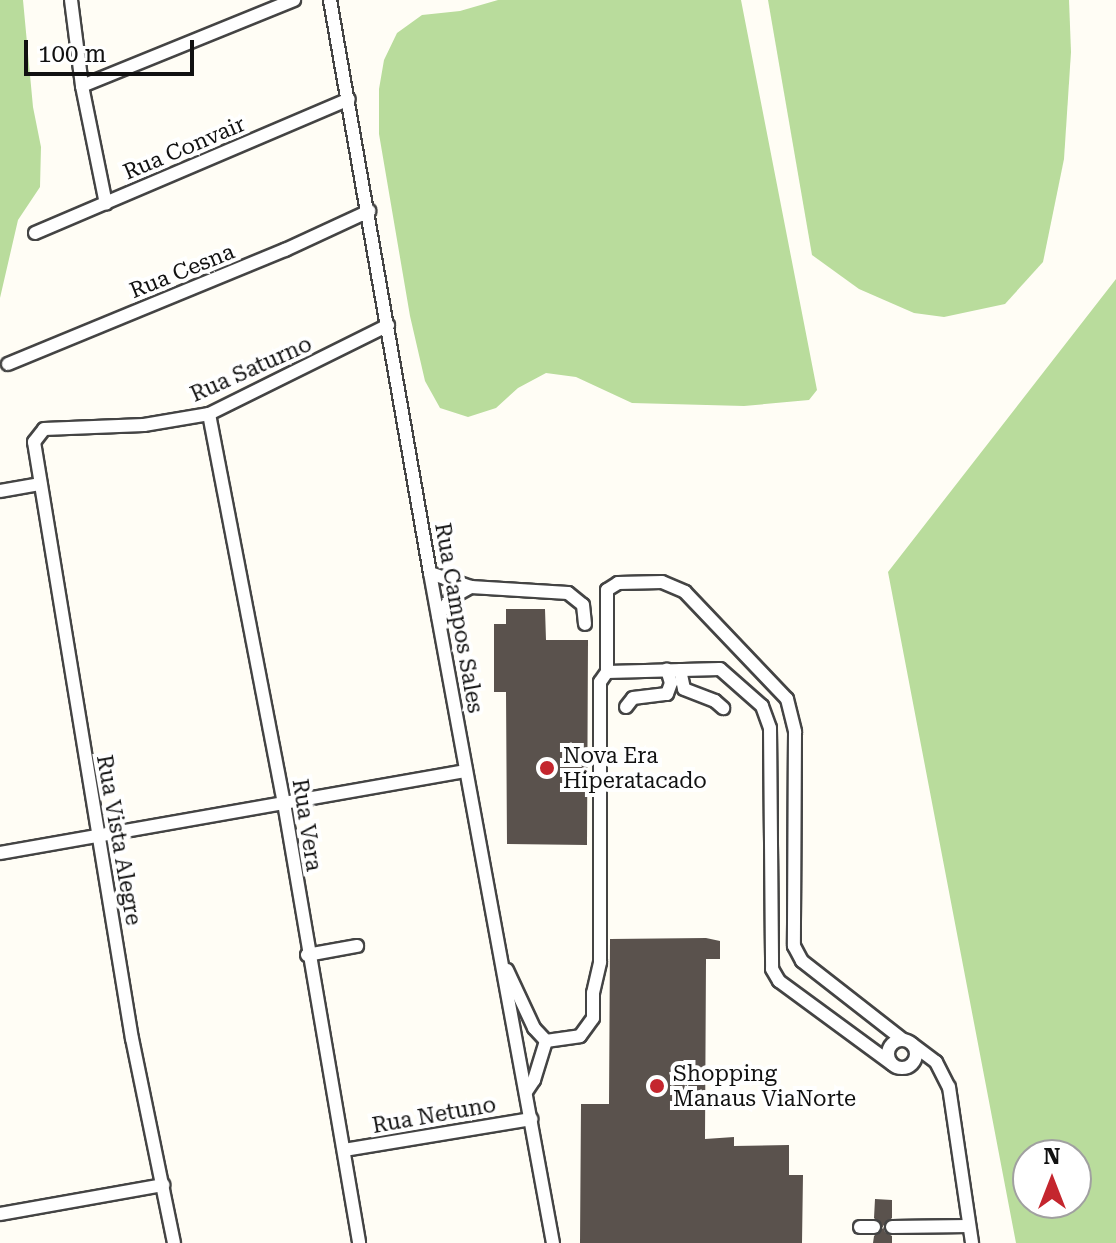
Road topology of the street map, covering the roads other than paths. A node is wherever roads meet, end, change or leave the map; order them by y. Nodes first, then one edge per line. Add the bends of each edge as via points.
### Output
1 (71, 0) edge
2 (294, 0) edge
3 (330, 0) edge
4 (82, 86) junction
5 (349, 99) junction
6 (106, 204) junction
7 (369, 211) junction
8 (35, 233) dead end
9 (388, 325) junction
10 (8, 364) dead end
11 (209, 414) junction
12 (34, 442) joint
13 (40, 484) junction
14 (0, 491) edge
15 (430, 573) junction
16 (471, 587) junction
17 (438, 616) junction
18 (585, 624) dead end
19 (673, 670) junction
20 (607, 672) junction
21 (626, 707) dead end
22 (723, 708) dead end
23 (466, 771) junction
24 (284, 803) junction
25 (98, 835) junction
26 (0, 853) edge
27 (357, 946) dead end
28 (770, 954) junction
29 (798, 954) junction
30 (307, 955) junction
31 (504, 966) junction
32 (546, 1041) junction
33 (908, 1042) junction
34 (892, 1064) junction
35 (910, 1065) junction
36 (938, 1069) junction
37 (526, 1092) junction
38 (531, 1119) junction
39 (344, 1150) junction
40 (163, 1185) junction
41 (0, 1214) edge
42 (969, 1226) junction
43 (860, 1227) dead end
44 (874, 1227) dead end
45 (892, 1227) dead end
46 (174, 1243) edge
47 (359, 1243) edge
48 (553, 1243) edge
49 (972, 1243) edge

1 - 4 street
2 - 4 street
3 - 5 street, Rua Campos Sales
4 - 6 street
5 - 6 street, Rua Convair
5 - 7 street, Rua Campos Sales
6 - 8 street, Rua Convair
7 - 9 street, Rua Campos Sales
7 - 10 street, Rua Cesna
9 - 11 street, Rua Saturno
9 - 15 street, Rua Campos Sales
11 - 12 street, Rua Saturno via 144,425 44,429
11 - 24 street, Rua Vera
12 - 13 street, Rua Vista Alegre
13 - 14 street
13 - 25 street, Rua Vista Alegre
15 - 16 street
15 - 17 street, Rua Campos Sales
16 - 17 street via 451,598
16 - 18 street via 568,593 583,605
17 - 23 street, Rua Campos Sales
19 - 20 street
19 - 21 street via 667,694 633,698
19 - 22 street via 684,689
19 - 28 street via 720,669 768,717
20 - 29 street via 607,590 618,583 662,582 685,592 782,689 795,732 792,930
20 - 32 street via 600,682 600,962 593,1018 580,1036
23 - 24 street
23 - 31 street, Rua Campos Sales
24 - 25 street
24 - 30 street, Rua Vera
25 - 26 street
25 - 40 street, Rua Vista Alegre
27 - 30 street
28 - 29 street
28 - 34 street via 779,981
29 - 33 street
30 - 39 street, Rua Vera
31 - 32 street via 534,1028
31 - 37 street, Rua Campos Sales
32 - 37 street
33 - 34 street via 894,1042 888,1050
33 - 35 street via 916,1052
33 - 36 street
34 - 35 street
35 - 36 street
36 - 42 street via 949,1087
37 - 38 street, Rua Campos Sales
38 - 39 street, Rua Netuno
38 - 48 street, Rua Campos Sales
39 - 47 street, Rua Vera
40 - 41 street
40 - 46 street, Rua Vista Alegre
42 - 45 street
42 - 49 street
43 - 44 street

